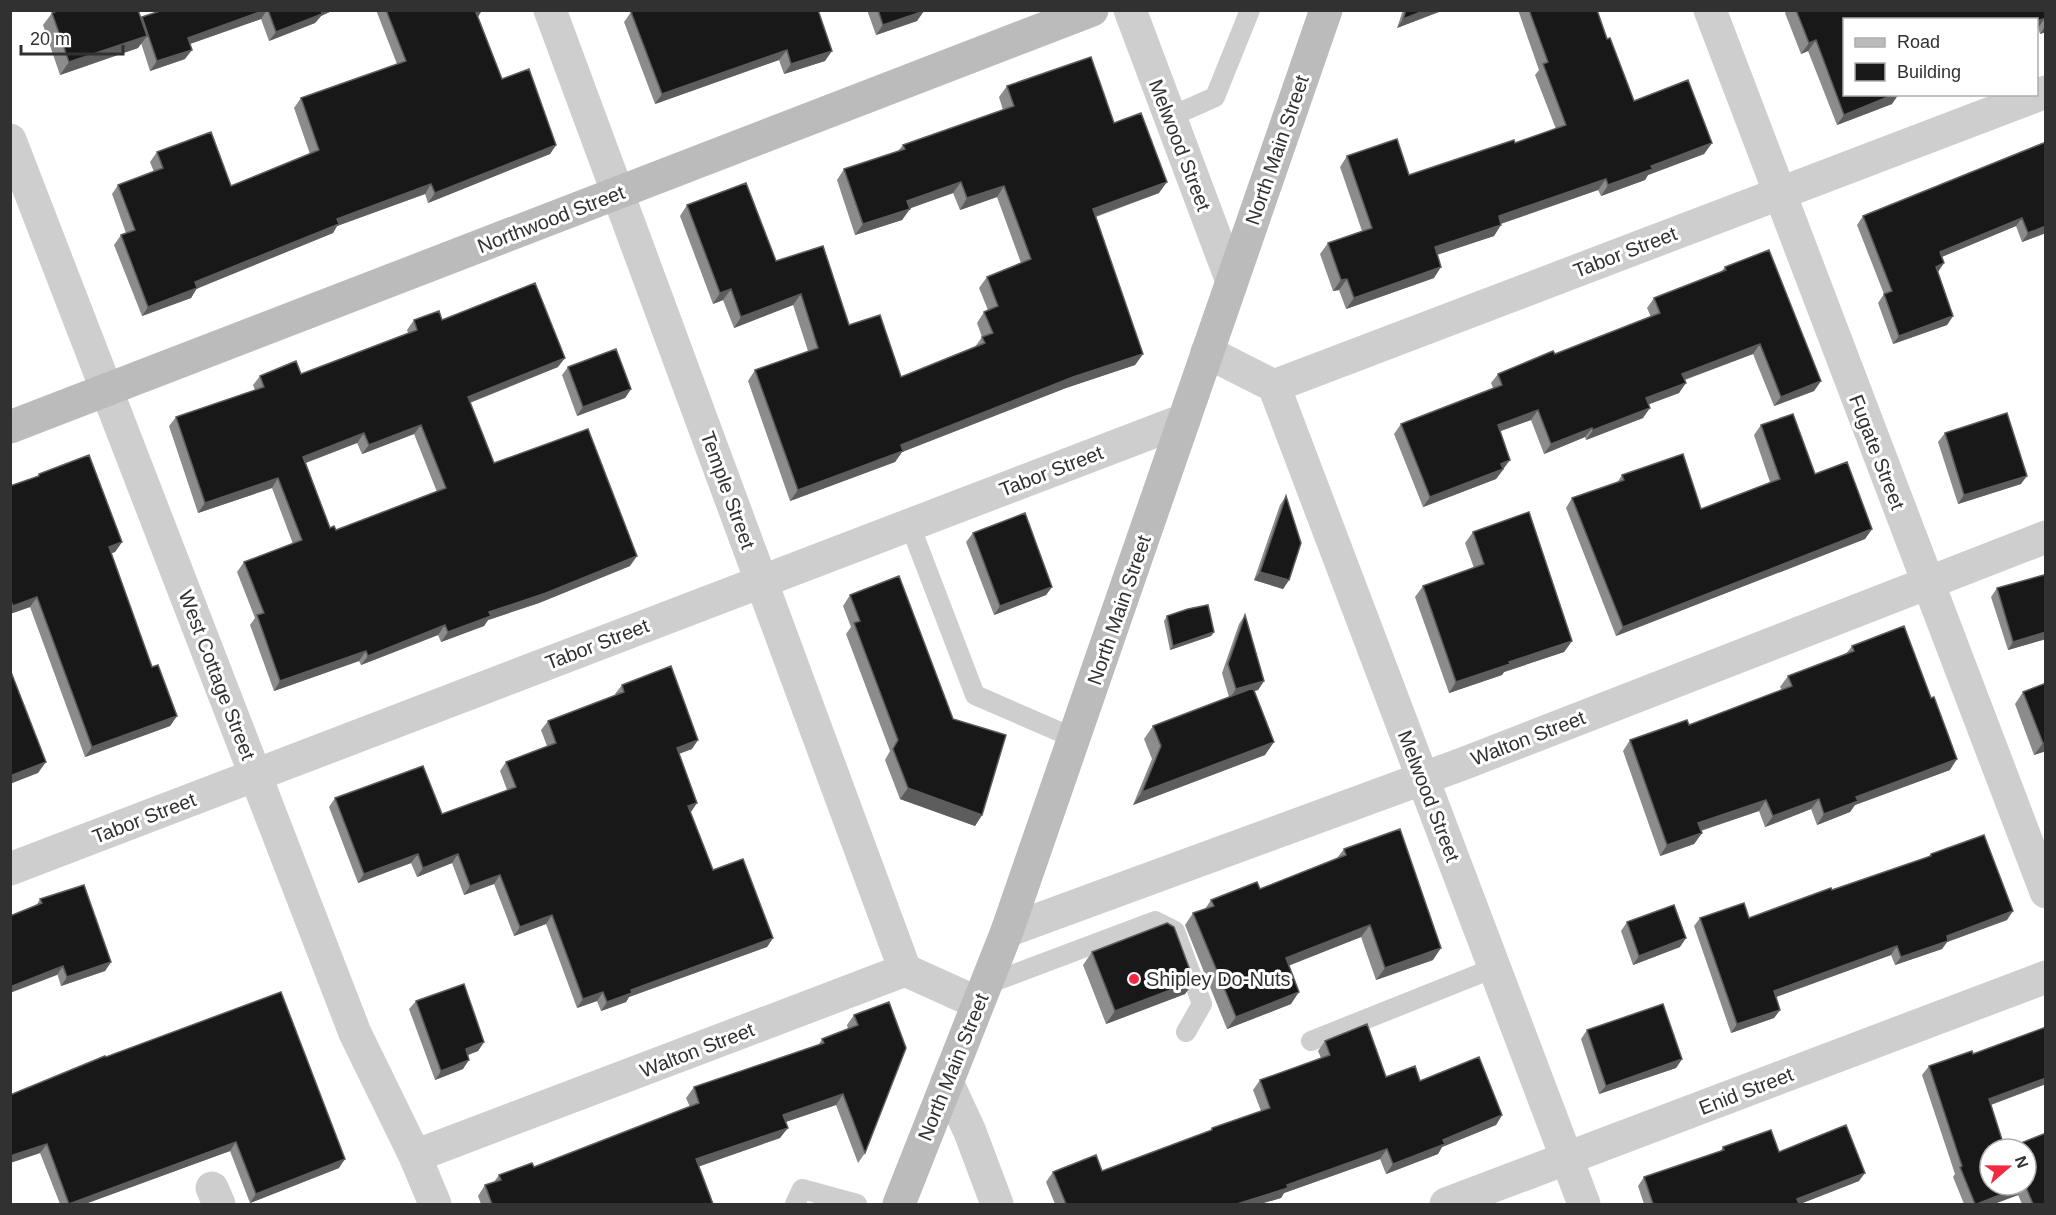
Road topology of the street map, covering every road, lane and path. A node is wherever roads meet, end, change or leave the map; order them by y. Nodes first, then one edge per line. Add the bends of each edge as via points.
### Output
1 (550, 10) edge
2 (1092, 10) edge
3 (1130, 10) edge
4 (1250, 10) edge
5 (1326, 10) edge
6 (1710, 10) edge
7 (2035, 96) edge
8 (1170, 117) junction
9 (10, 140) edge
10 (1780, 193) junction
11 (617, 194) junction
12 (1232, 279) junction
13 (1207, 352) junction
14 (1274, 386) junction
15 (107, 390) junction
16 (1184, 420) junction
17 (10, 427) edge
18 (910, 525) junction
19 (2046, 537) edge
20 (761, 581) junction
21 (1927, 583) junction
22 (1074, 738) junction
23 (255, 775) junction
24 (1422, 779) junction
25 (10, 869) edge
26 (2046, 892) edge
27 (1007, 931) junction
28 (1494, 968) junction
29 (905, 970) junction
30 (2046, 977) edge
31 (982, 994) junction
32 (1186, 1032) dead end
33 (1311, 1041) dead end
34 (946, 1082) junction
35 (414, 1156) junction
36 (1567, 1159) junction
37 (435, 1204) edge
38 (795, 1204) edge
39 (856, 1204) edge
40 (899, 1204) edge
41 (997, 1204) edge
42 (1446, 1204) edge
43 (1584, 1204) edge

1 - 11 street, Temple Street
2 - 11 main road, Northwood Street
3 - 8 street, Melwood Street
4 - 8 lane via 1215,97
5 - 12 main road, North Main Street
6 - 10 street, Fugate Street
7 - 10 street, Tabor Street
8 - 12 street, Melwood Street
9 - 15 street, West Cottage Street
10 - 14 street, Tabor Street
10 - 21 street, Fugate Street
11 - 15 main road, Northwood Street
11 - 20 street, Temple Street
12 - 13 main road, North Main Street
13 - 14 street
13 - 16 main road, North Main Street
14 - 24 street, Melwood Street
15 - 17 main road, Northwood Street
15 - 23 street, West Cottage Street
16 - 18 street, Tabor Street
16 - 22 main road, North Main Street
18 - 20 street, Tabor Street
18 - 22 lane via 975,695
19 - 21 street, Walton Street
20 - 23 street, Tabor Street
20 - 29 street, Temple Street
21 - 24 street, Walton Street
21 - 26 street, Fugate Street
22 - 27 main road, North Main Street
23 - 25 street, Tabor Street
23 - 35 street, West Cottage Street via 355,1034
24 - 27 street, Walton Street
24 - 28 street, Melwood Street
27 - 31 main road, North Main Street
28 - 33 lane
28 - 36 street, Melwood Street
29 - 31 street
29 - 35 street, Walton Street
30 - 36 street, Enid Street
31 - 32 lane via 1155,921 1175,931 1202,1004
31 - 34 main road, North Main Street
34 - 40 main road, North Main Street
34 - 41 street
35 - 37 street, West Cottage Street
36 - 42 street, Enid Street
36 - 43 street, Melwood Street
38 - 39 lane via 801,1189

